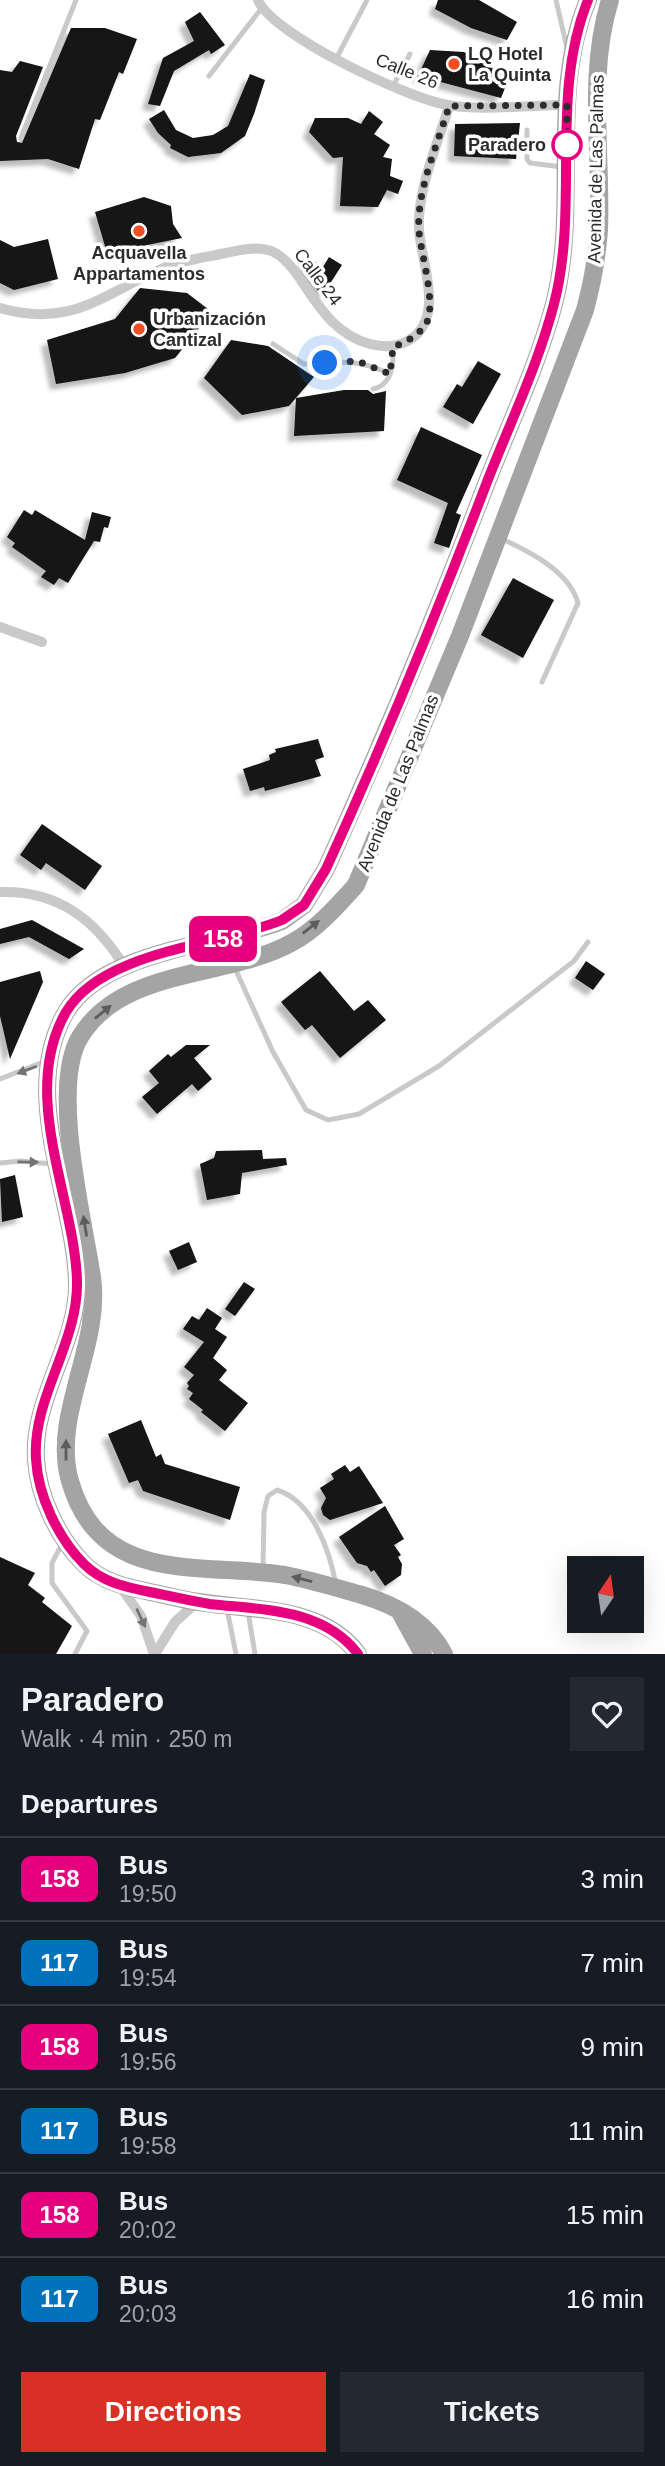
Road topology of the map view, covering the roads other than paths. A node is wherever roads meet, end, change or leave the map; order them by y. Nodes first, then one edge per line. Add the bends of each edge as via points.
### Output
1 (76, 0) edge
2 (367, 0) edge
3 (556, 0) edge
4 (588, 0) edge
5 (610, 0) edge
6 (617, 0) edge
7 (260, 5) edge
8 (601, 34) junction
9 (410, 54) dead end
10 (336, 59) junction
11 (571, 64) junction
12 (209, 76) dead end
13 (393, 86) junction
14 (567, 105) junction
15 (449, 106) junction
16 (527, 130) dead end
17 (21, 138) dead end
18 (567, 167) junction
19 (0, 308) edge
20 (273, 344) dead end
21 (393, 347) junction
22 (390, 374) junction
23 (373, 389) dead end
24 (496, 536) junction
25 (0, 627) edge
26 (42, 642) dead end
27 (542, 682) dead end
28 (0, 892) edge
29 (588, 942) dead end
30 (233, 963) junction
31 (124, 966) junction
32 (51, 1056) junction
33 (0, 1079) edge
34 (0, 1163) edge
35 (57, 1165) junction
36 (65, 1539) junction
37 (262, 1574) junction
38 (121, 1586) junction
39 (337, 1588) junction
40 (197, 1602) junction
41 (226, 1606) junction
42 (397, 1608) junction
43 (247, 1609) junction
44 (359, 1653) edge
45 (75, 1654) edge
46 (155, 1654) edge
47 (236, 1654) edge
48 (255, 1654) edge
49 (423, 1654) edge
50 (444, 1654) edge

1 - 17 lane
2 - 10 lane
3 - 11 lane
4 - 11 main road, Avenida de Las Palmas via 576,31
5 - 8 main road, Avenida de Las Palmas
6 - 8 main road
7 - 10 street, Calle 26 via 283,27
7 - 12 lane
8 - 24 main road, Avenida de Las Palmas via 599,230 594,276 549,407
9 - 13 lane
10 - 13 street, Calle 26
11 - 14 main road, Avenida de Las Palmas
13 - 15 street, Calle 26
14 - 15 street, Calle 26
14 - 18 main road, Avenida de Las Palmas
15 - 21 street via 421,207 419,228 430,307 427,322 415,336
16 - 18 lane via 530,163
18 - 31 main road, Avenida de Las Palmas via 567,230 545,336 419,654 316,890 304,905 275,923
19 - 21 street, Calle 24 via 55,314 77,311 162,269 234,251 268,249 287,263 332,325 355,341
20 - 22 lane via 304,364 344,359
21 - 22 lane
22 - 23 lane via 382,387
24 - 27 lane via 568,579 575,591 578,603
30 -> 24 main road, Avenida de Las Palmas via 293,942 335,909 356,885 460,636
25 - 26 street
28 - 31 street via 37,894 85,917 107,939
29 - 30 lane via 574,961 439,1066 359,1114 328,1120 306,1110 273,1052
37 -> 30 main road, Avenida de Las Palmas via 153,1564 130,1555 96,1531 70,1482 66,1460 66,1437 96,1301 66,1104 67,1071 79,1038 97,1016 124,996
31 - 32 main road, Avenida de Las Palmas via 87,987 67,1012
32 -> 33 lane via 32,1069
32 - 35 main road, Avenida de Las Palmas via 48,1099
34 -> 35 lane
35 - 36 main road, Avenida de Las Palmas via 77,1282 72,1327 46,1401 36,1458 43,1492
36 - 38 main road, Avenida de Las Palmas via 85,1564
36 - 45 lane via 50,1574 67,1608 87,1631
39 -> 37 main road, Avenida de Las Palmas
37 - 39 lane via 264,1512 268,1496 277,1490 295,1500 319,1532
38 - 40 main road, Avenida de Las Palmas
38 -> 46 street via 141,1616
39 - 42 main road, Avenida de Las Palmas
40 - 41 main road, Avenida de Las Palmas
40 - 46 street via 175,1622
41 - 43 main road, Avenida de Las Palmas
41 - 47 lane
42 - 49 main road
42 - 50 main road, Avenida de Las Palmas via 423,1626
43 - 44 main road, Avenida de Las Palmas via 307,1618 336,1632
43 - 48 lane

